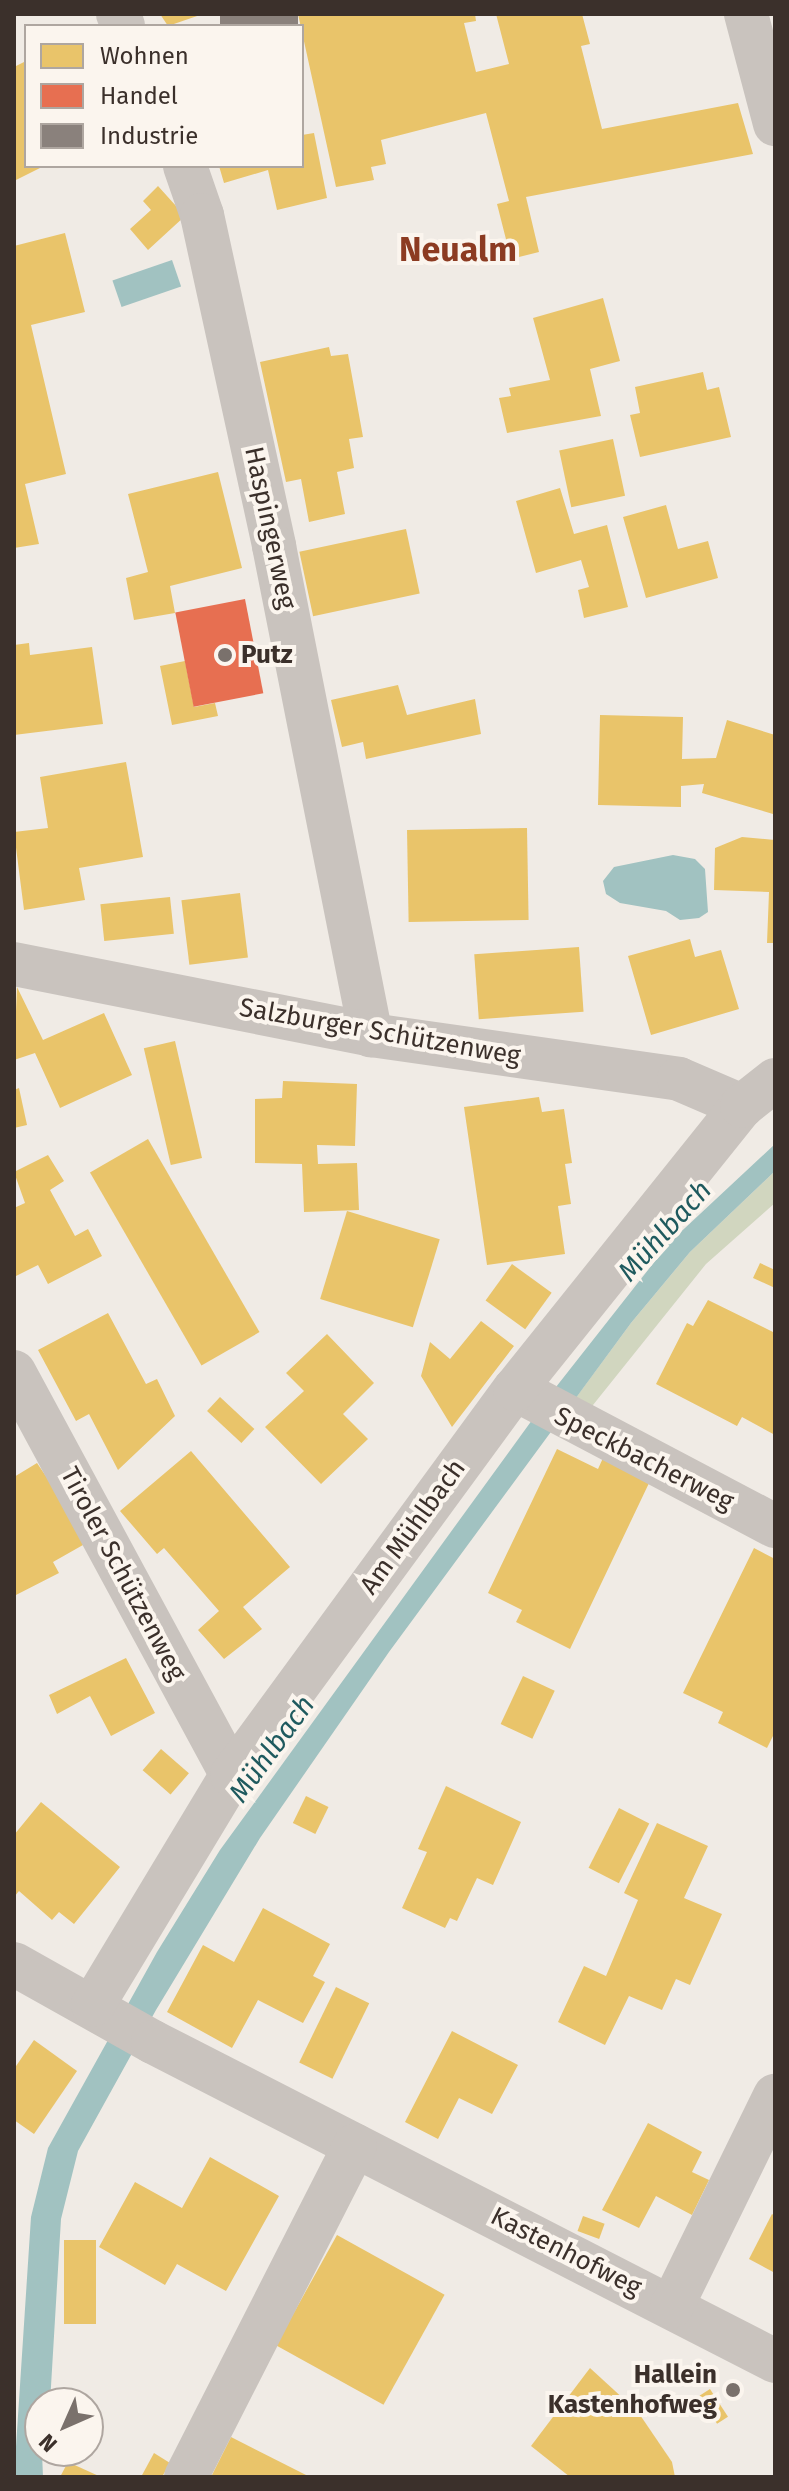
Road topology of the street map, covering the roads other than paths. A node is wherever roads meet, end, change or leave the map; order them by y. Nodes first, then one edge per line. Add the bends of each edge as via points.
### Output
1 (746, 14) edge
2 (775, 124) edge
3 (186, 168) edge
4 (14, 964) edge
5 (371, 1035) junction
6 (759, 1093) edge
7 (14, 1372) edge
8 (525, 1396) junction
9 (775, 1526) edge
10 (232, 1775) junction
11 (14, 1964) edge
12 (104, 2013) junction
13 (775, 2096) edge
14 (355, 2146) junction
15 (672, 2306) junction
16 (775, 2361) edge
17 (186, 2477) edge

1 - 2 street
3 - 5 street, Haspingerweg via 202,215 271,530
4 - 5 street, Salzburger Schützenweg
5 - 6 street, Salzburger Schützenweg
6 - 8 street, Am Mühlbach
7 - 10 street, Tiroler Schützenweg
8 - 9 street, Speckbacherweg
8 - 10 street, Am Mühlbach
10 - 12 street, Am Mühlbach
11 - 12 street, Kastenhofweg
12 - 14 street, Kastenhofweg
13 - 15 street
14 - 15 street, Kastenhofweg
14 - 17 street
15 - 16 street, Kastenhofweg

